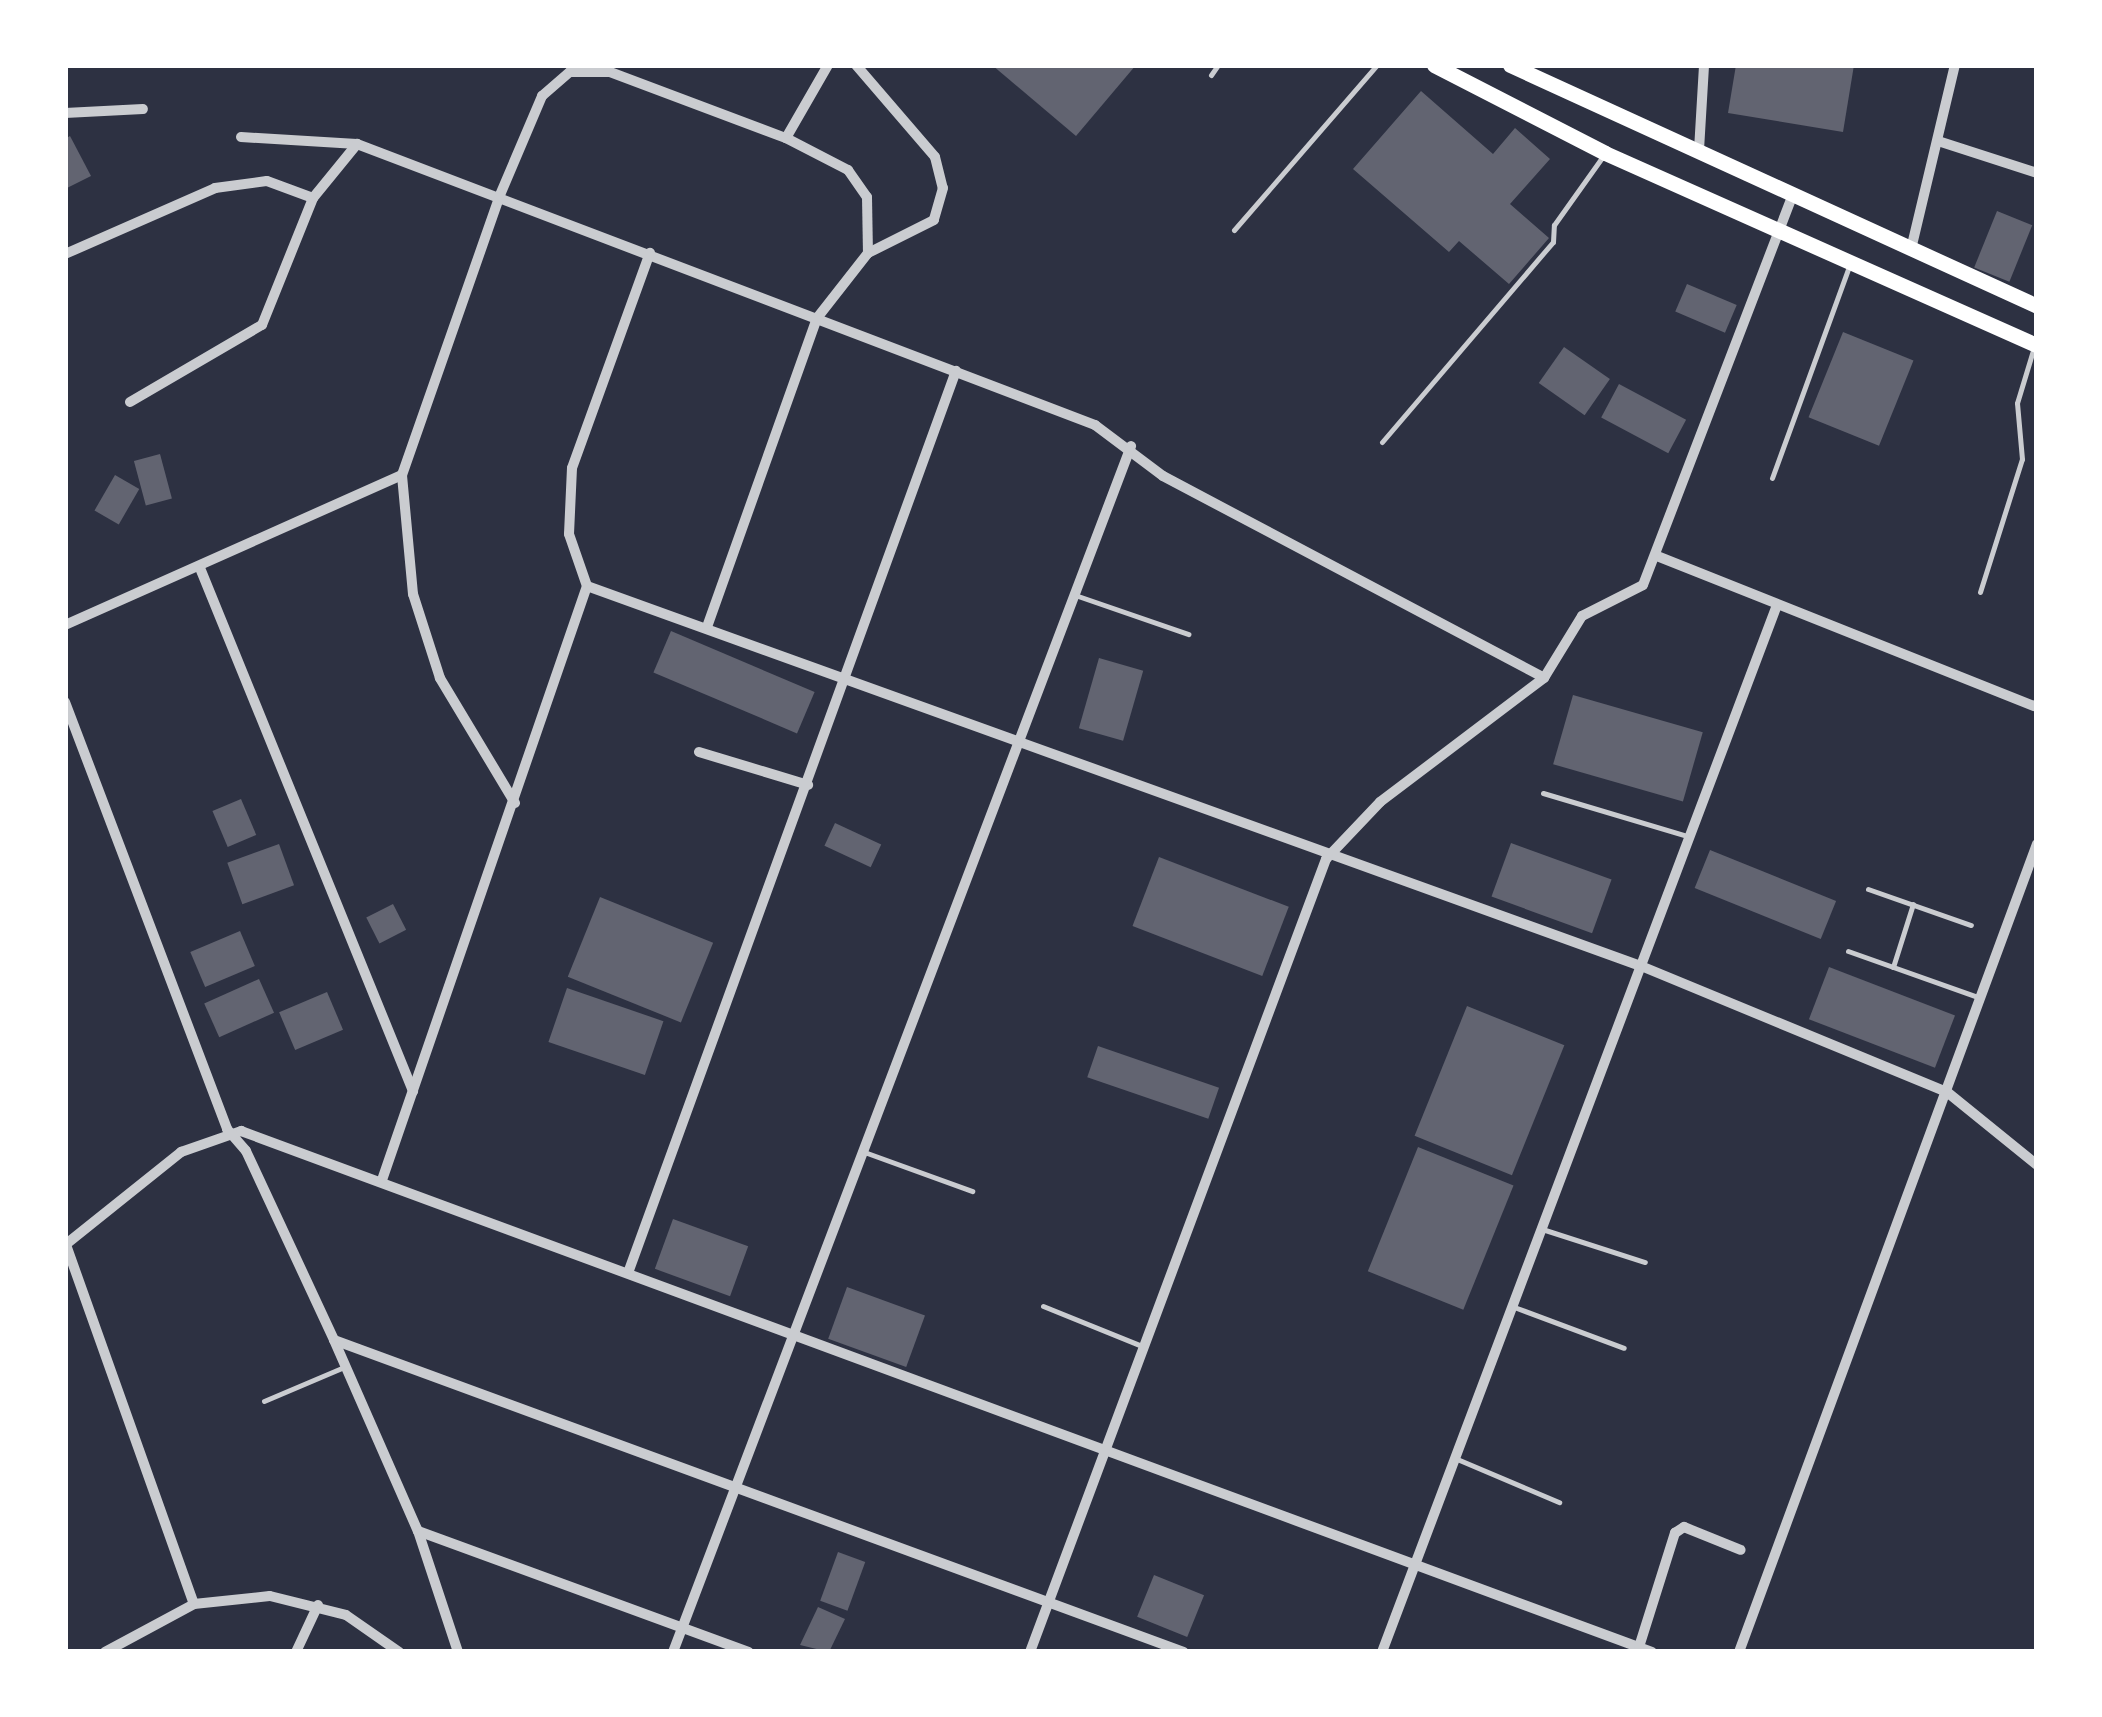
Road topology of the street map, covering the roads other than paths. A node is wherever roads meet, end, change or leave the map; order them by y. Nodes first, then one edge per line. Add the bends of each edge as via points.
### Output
1 (828, 65) edge
2 (856, 65) edge
3 (1218, 65) edge
4 (1377, 65) edge
5 (1434, 65) edge
6 (1510, 65) edge
7 (1704, 65) edge
8 (1955, 65) edge
9 (1210, 75) dead end
10 (143, 109) dead end
11 (65, 112) edge
12 (241, 137) dead end
13 (786, 138) junction
14 (1938, 142) junction
15 (357, 144) junction
16 (1699, 150) junction
17 (1605, 153) junction
18 (2037, 173) edge
19 (1793, 194) junction
20 (500, 195) junction
21 (313, 198) junction
22 (1234, 230) dead end
23 (1778, 232) junction
24 (1912, 245) junction
25 (650, 253) junction
26 (868, 253) junction
27 (65, 254) edge
28 (1850, 263) junction
29 (2037, 306) edge
30 (817, 318) junction
31 (2036, 344) edge
32 (956, 371) junction
33 (130, 402) dead end
34 (1382, 442) dead end
35 (1131, 446) junction
36 (402, 475) junction
37 (1772, 478) dead end
38 (1656, 556) junction
39 (200, 568) junction
40 (587, 586) junction
41 (1980, 592) dead end
42 (1074, 595) junction
43 (1778, 605) junction
44 (65, 626) edge
45 (707, 627) junction
46 (1188, 634) dead end
47 (1544, 678) junction
48 (847, 681) junction
49 (65, 702) edge
50 (2037, 706) edge
51 (1017, 746) junction
52 (700, 752) dead end
53 (808, 785) junction
54 (1543, 792) dead end
55 (515, 803) junction
56 (1687, 836) junction
57 (2037, 844) edge
58 (1326, 858) junction
59 (1868, 888) dead end
60 (1913, 904) junction
61 (1971, 925) dead end
62 (1848, 952) dead end
63 (1640, 966) junction
64 (1893, 968) junction
65 (1981, 998) junction
66 (413, 1092) junction
67 (1947, 1092) junction
68 (226, 1129) junction
69 (867, 1153) junction
70 (2037, 1165) edge
71 (382, 1180) junction
72 (972, 1191) dead end
73 (1542, 1229) junction
74 (66, 1243) edge
75 (1646, 1262) dead end
76 (628, 1273) junction
77 (1043, 1306) dead end
78 (1514, 1306) junction
79 (800, 1333) junction
80 (334, 1340) junction
81 (1145, 1347) junction
82 (1624, 1348) dead end
83 (346, 1366) junction
84 (264, 1401) dead end
85 (1107, 1448) junction
86 (1457, 1459) junction
87 (739, 1488) junction
88 (1559, 1502) dead end
89 (418, 1531) junction
90 (1741, 1550) dead end
91 (1417, 1565) junction
92 (1050, 1601) junction
93 (194, 1604) junction
94 (318, 1605) junction
95 (683, 1626) junction
96 (1639, 1647) junction
97 (105, 1652) edge
98 (296, 1652) edge
99 (399, 1652) edge
100 (458, 1652) edge
101 (673, 1652) edge
102 (749, 1652) edge
103 (1030, 1652) edge
104 (1184, 1652) edge
105 (1382, 1652) edge
106 (1652, 1652) edge
107 (1740, 1652) edge

1 - 13 street
2 - 26 street via 936,156 943,188 934,220
3 - 9 lane
4 - 22 lane
5 - 17 main road
6 - 16 main road
7 - 16 street
8 - 14 street
10 - 11 street
12 - 15 street
13 - 20 street via 610,72 570,72 542,96
13 - 26 street via 848,170 874,224
14 - 18 street
14 - 24 street
15 - 20 street
15 - 21 street
16 - 19 main road
17 - 23 main road
17 - 34 lane via 1554,226 1553,242
19 - 23 street
19 - 24 main road
20 - 25 street
20 - 36 street
21 - 27 street via 268,181 226,186
21 - 33 street via 262,324
23 - 28 main road
23 - 38 street
24 - 29 main road
25 - 30 street
25 - 40 street via 572,468 570,534
26 - 30 street
28 - 31 main road
28 - 37 lane
30 - 32 street
30 - 45 street
31 - 41 lane via 2017,403 2022,459
32 - 35 street
32 - 48 street
35 - 42 street
35 - 47 street via 1162,476
36 - 39 street
36 - 55 street via 413,594 440,678
38 - 43 street
38 - 47 street via 1638,592 1582,616
39 - 44 street
39 - 66 street
40 - 45 street
40 - 55 street
42 - 46 lane
42 - 51 street
43 - 50 street
43 - 56 street
45 - 48 street
47 - 58 street via 1380,802
48 - 51 street
48 - 53 street
49 - 68 street
51 - 58 street
51 - 69 street
52 - 53 street
53 - 76 street
54 - 56 lane
55 - 66 street
56 - 63 street
57 - 65 street
58 - 63 street
58 - 81 street
59 - 60 lane
60 - 61 lane
60 - 64 lane
62 - 64 lane
63 - 67 street
63 - 73 street
64 - 65 lane
65 - 67 street
66 - 71 street
67 - 70 street
67 - 107 street
68 - 71 street
68 - 74 street via 182,1152
68 - 80 street via 246,1151
69 - 72 lane
69 - 79 street
71 - 76 street
73 - 75 lane
73 - 78 street
74 - 93 street
76 - 79 street
77 - 81 lane
78 - 82 lane
78 - 86 street
79 - 85 street
79 - 87 street
80 - 83 street
80 - 87 street
81 - 85 street
83 - 84 lane
83 - 89 street
85 - 91 street
85 - 92 street
86 - 88 lane
86 - 91 street
87 - 92 street
87 - 95 street
89 - 95 street
89 - 100 street
90 - 96 street via 1684,1526 1675,1533
91 - 96 street
91 - 105 street
92 - 103 street
92 - 104 street
93 - 94 street via 270,1596
93 - 97 street
94 - 98 street
94 - 99 street
95 - 101 street
95 - 102 street
96 - 106 street

